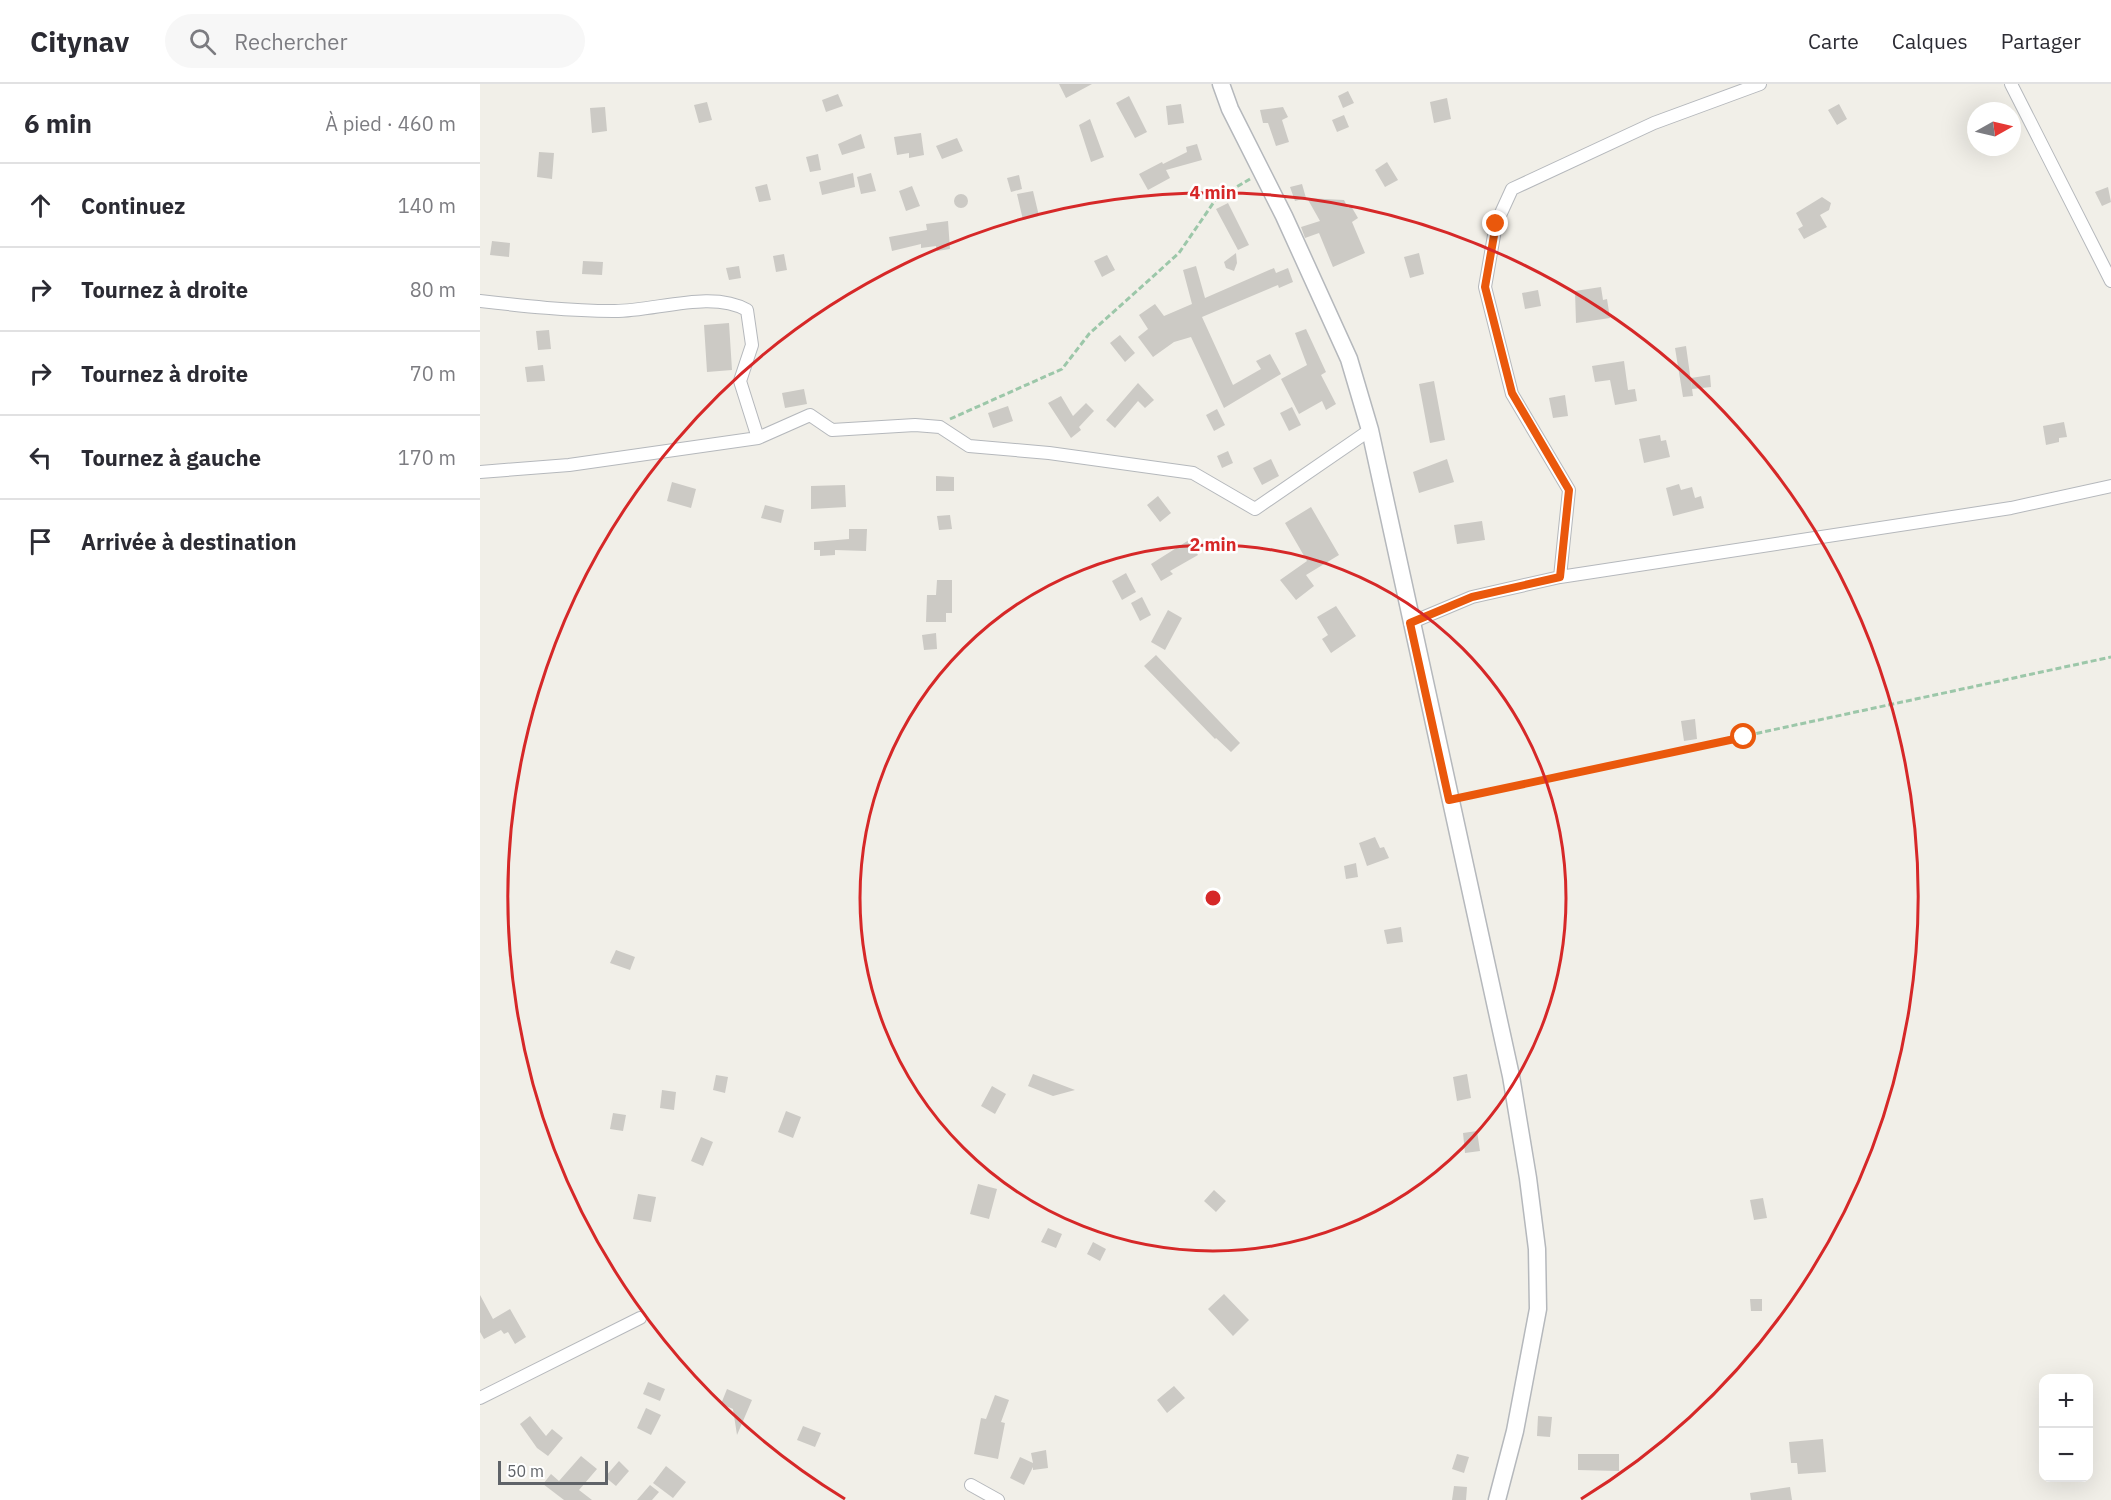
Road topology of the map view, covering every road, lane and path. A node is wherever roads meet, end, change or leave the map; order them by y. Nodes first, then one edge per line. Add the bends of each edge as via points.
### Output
1 (1221, 84) edge
2 (1760, 84) edge
3 (2011, 84) edge
4 (1262, 172) junction
5 (2111, 281) edge
6 (480, 301) edge
7 (931, 426) junction
8 (1370, 430) junction
9 (758, 438) junction
10 (480, 472) edge
11 (2111, 486) edge
12 (1560, 577) junction
13 (1410, 623) junction
14 (2111, 657) edge
15 (1449, 800) junction
16 (640, 1318) dead end
17 (480, 1398) edge
18 (971, 1485) dead end
19 (998, 1500) edge
20 (1497, 1500) edge

1 - 4 street
2 - 12 street via 1654,123 1512,189 1496,224 1485,287 1512,393 1569,490
3 - 5 street
4 - 7 path via 1216,199 1179,253 1089,334 1062,369
4 - 8 street via 1349,359
6 - 9 street via 614,311 734,302 747,310 752,345 740,381
7 - 8 street via 940,427 969,446 1192,473 1255,509
7 - 9 street via 832,430 810,415
8 - 13 street
9 - 10 street via 569,465
11 - 12 street via 2011,508
12 - 13 street via 1472,597
13 - 15 street
14 - 15 path
15 - 20 street via 1511,1076 1537,1248 1538,1309 1515,1431
16 - 17 street
18 - 19 street

